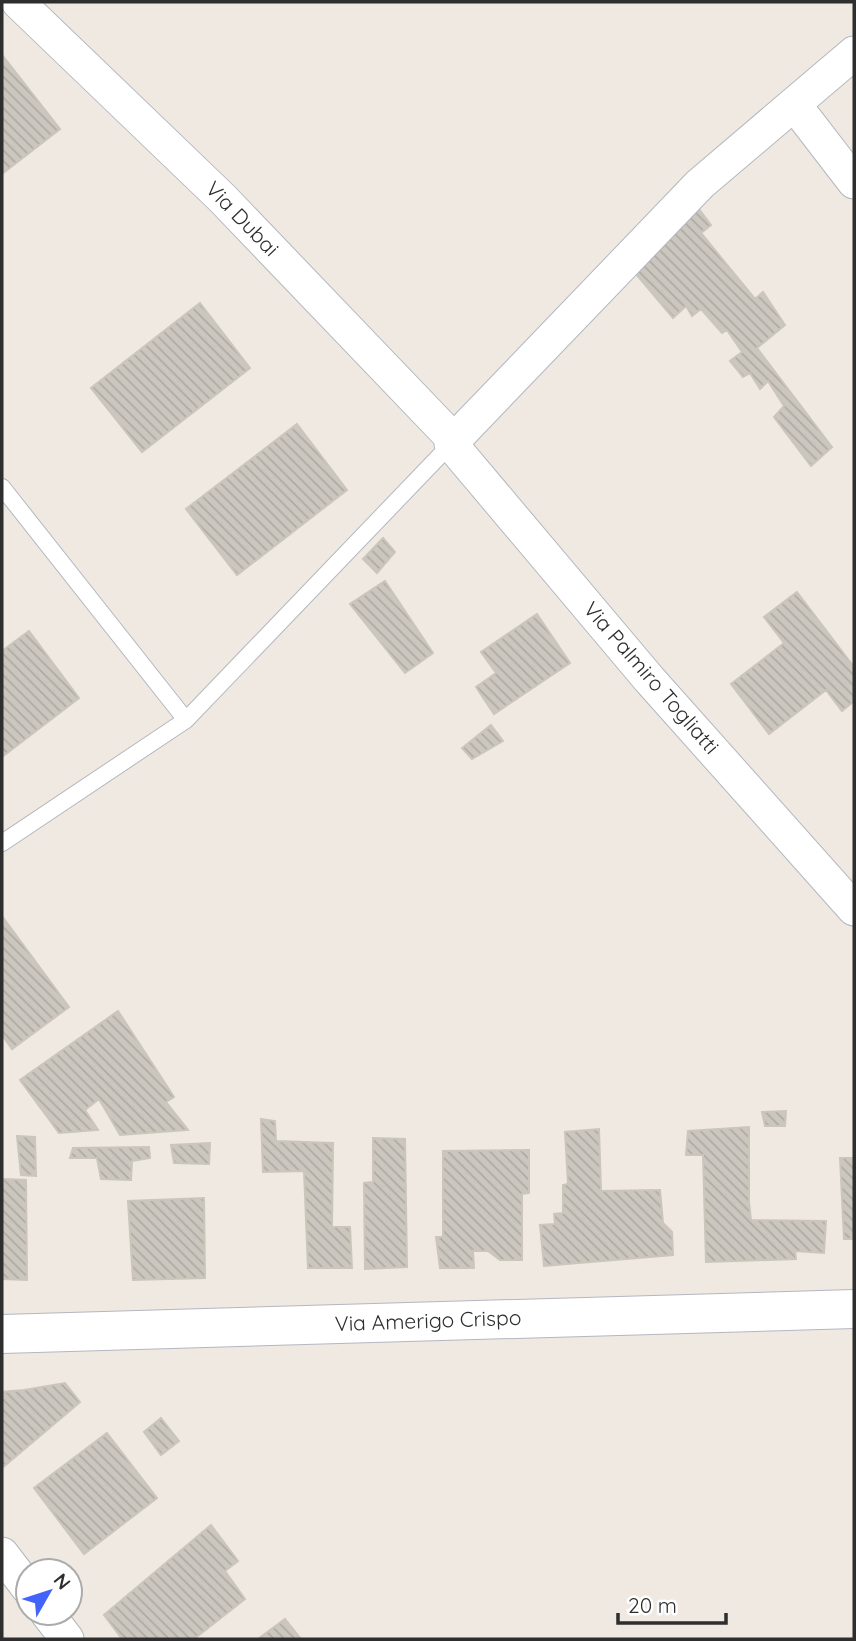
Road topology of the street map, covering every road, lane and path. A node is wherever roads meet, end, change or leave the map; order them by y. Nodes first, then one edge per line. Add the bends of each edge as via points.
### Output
1 (18, 2) edge
2 (854, 53) edge
3 (794, 104) junction
4 (854, 182) edge
5 (453, 442) junction
6 (2, 487) edge
7 (186, 720) junction
8 (2, 844) edge
9 (854, 909) edge
10 (854, 1309) edge
11 (2, 1334) edge
12 (2, 1554) edge
13 (14, 1570) edge

1 - 5 street, Via Dubai via 222,198
2 - 3 street
3 - 4 street
3 - 5 street via 700,184
5 - 7 lane
5 - 9 street, Via Palmiro Togliatti via 649,679
6 - 7 lane
7 - 8 lane
10 - 11 street, Via Amerigo Crispo
12 - 13 street

